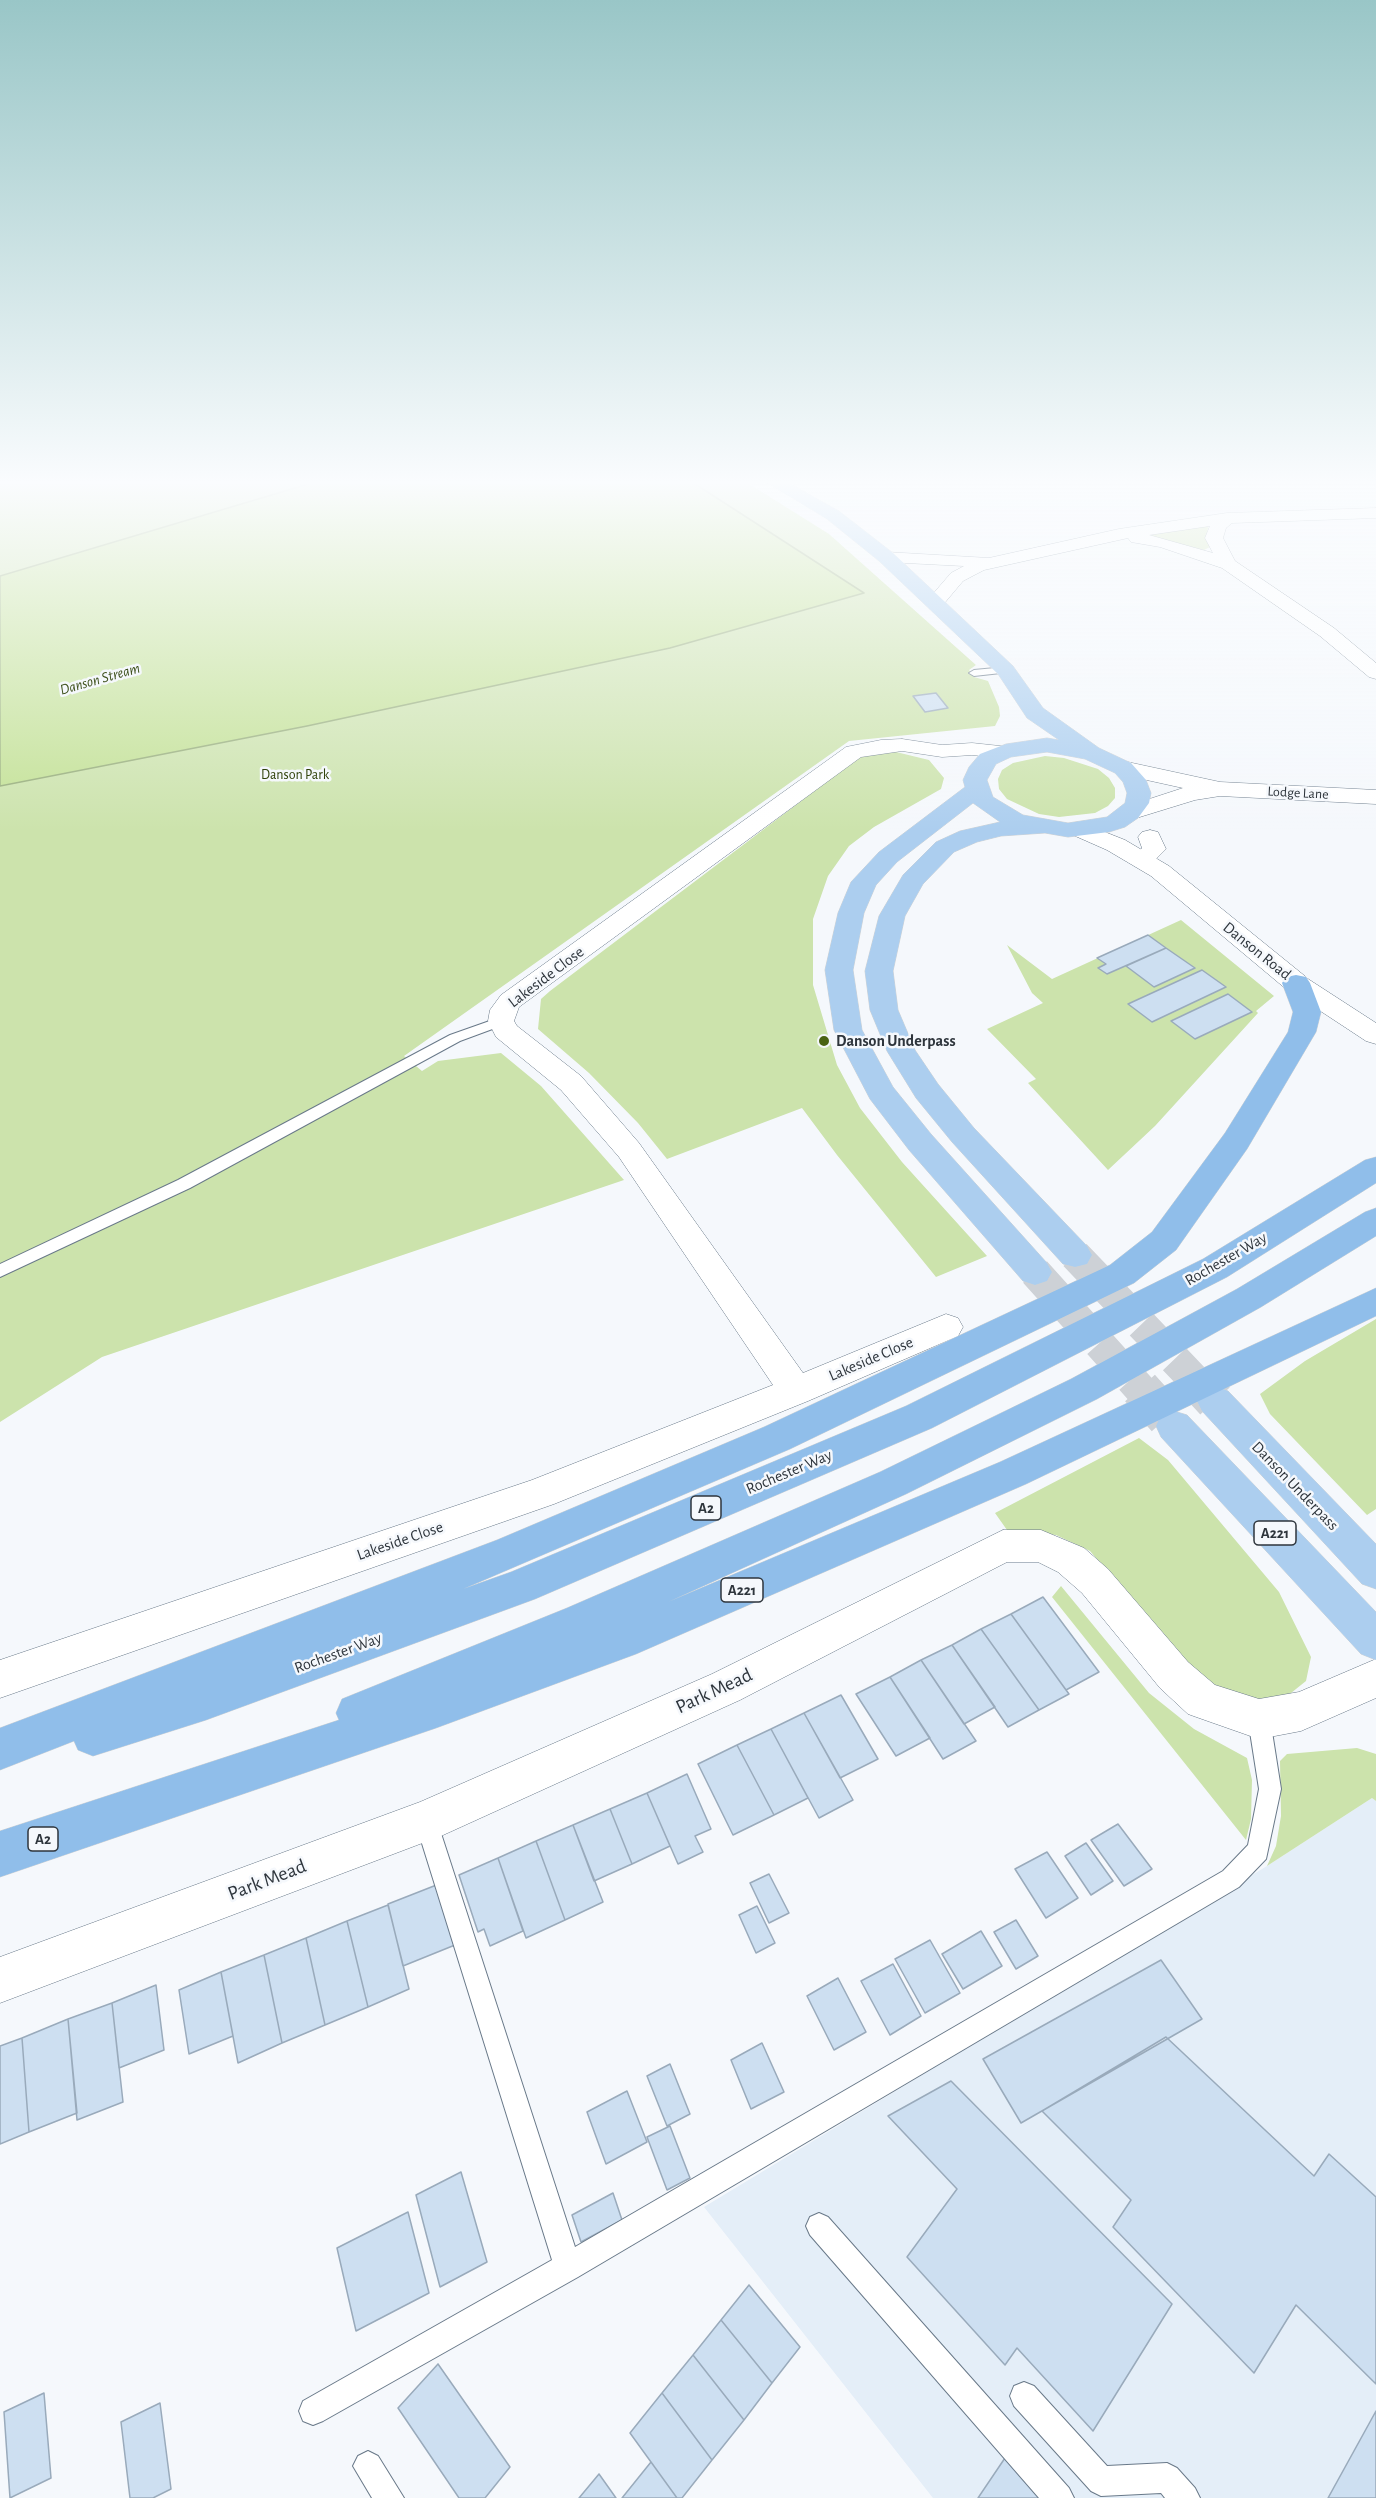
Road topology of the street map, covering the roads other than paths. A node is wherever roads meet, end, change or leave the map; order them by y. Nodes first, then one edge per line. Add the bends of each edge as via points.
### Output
1 (930, 599) edge
2 (937, 599) edge
3 (1278, 599) edge
4 (934, 602) junction
5 (1006, 670) junction
6 (974, 673) dead end
7 (1376, 673) edge
8 (1035, 713) junction
9 (942, 751) junction
10 (1003, 751) junction
11 (1091, 753) junction
12 (1123, 768) junction
13 (976, 785) junction
14 (1221, 789) junction
15 (1376, 797) edge
16 (1130, 813) junction
17 (1040, 827) junction
18 (1082, 830) junction
19 (1296, 983) junction
20 (501, 1021) junction
21 (1376, 1035) edge
22 (1376, 1168) edge
23 (1376, 1220) edge
24 (1075, 1255) tunnel mouth
25 (0, 1271) edge
26 (1035, 1272) tunnel mouth
27 (1376, 1300) edge
28 (946, 1327) dead end
29 (796, 1391) junction
30 (1215, 1401) tunnel mouth
31 (1174, 1426) tunnel mouth
32 (1376, 1571) edge
33 (1376, 1641) edge
34 (1376, 1678) edge
35 (0, 1679) edge
36 (1259, 1719) junction
37 (0, 1749) edge
38 (0, 1764) edge
39 (426, 1821) junction
40 (86, 1824) junction
41 (0, 1854) edge
42 (0, 1980) edge
43 (819, 2226) dead end
44 (568, 2267) junction
45 (1024, 2396) dead end
46 (313, 2411) dead end
47 (368, 2466) dead end
48 (389, 2498) edge
49 (1059, 2498) edge
50 (1185, 2498) edge

1 - 4 main road
2 - 4 street
3 - 7 street
4 - 5 main road
5 - 6 lane
5 - 8 main road
8 - 10 main road via 1022,722
8 - 11 main road
9 - 10 street, Lakeside Close
9 - 13 street
9 - 20 street, Lakeside Close via 902,745 854,752 510,1001
10 - 11 main road via 1047,745
10 - 13 main road via 980,767
11 - 12 main road
12 - 14 street, Lodge Lane
12 - 16 main road via 1139,793
13 - 17 main road via 984,801 998,812
13 - 26 main road via 864,882 851,913 839,970 848,1030 881,1092
14 - 15 street, Lodge Lane
14 - 16 street, Lodge Lane
16 - 18 main road via 1116,822
17 - 18 main road
17 - 24 main road via 1001,829 969,836 945,847 912,880 892,916 879,971 884,1010 901,1051 927,1091
18 - 19 street, Danson Road via 1146,848
19 - 21 street, Danson Road
19 - 37 highway via 1307,1012 1302,1032 1236,1141 1164,1241 1122,1274 777,1438 521,1548
20 - 25 lane via 455,1038 184,1184
20 - 29 street, Lakeside Close via 506,1031 571,1083 629,1150
22 - 38 highway, Rochester Way / A2 via 1215,1268 919,1417 521,1586 206,1700
23 - 40 highway, A2 via 1249,1298 1084,1389 893,1483 581,1621
27 - 40 highway, A221 via 1013,1473 621,1641 436,1708
28 - 29 street, Lakeside Close
29 - 35 street, Lakeside Close via 541,1493
30 - 32 main road, Danson Underpass / A221
31 - 33 main road, A221
34 - 36 street via 1301,1710
36 - 39 street, Park Mead via 1202,1700 1174,1675 1095,1581 1071,1560 1041,1546 1002,1546 726,1687
36 - 44 lane via 1270,1789 1258,1851 1231,1879
39 - 42 street, Park Mead
39 - 44 lane
40 - 41 highway, A2
43 - 49 lane
44 - 46 lane
45 - 50 lane via 1101,2481 1167,2478
47 - 48 lane

